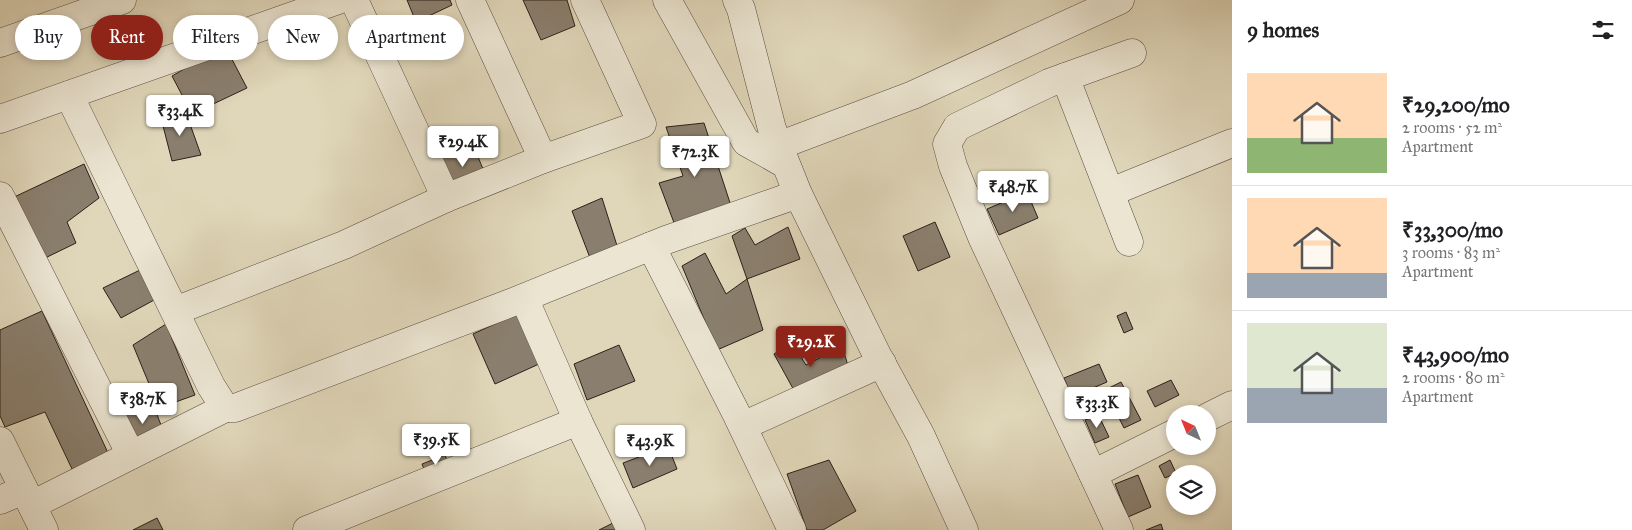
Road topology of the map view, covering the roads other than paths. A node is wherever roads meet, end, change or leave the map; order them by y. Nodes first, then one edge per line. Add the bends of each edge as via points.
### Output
1 (122, 0) edge
2 (338, 0) edge
3 (354, 0) edge
4 (470, 0) edge
5 (585, 0) edge
6 (667, 0) edge
7 (737, 0) edge
8 (1120, 0) edge
9 (0, 43) edge
10 (1132, 52) dead end
11 (1065, 77) junction
12 (69, 95) junction
13 (0, 119) edge
14 (1232, 143) edge
15 (782, 155) junction
16 (543, 159) junction
17 (1111, 192) junction
18 (798, 194) junction
19 (0, 196) edge
20 (446, 198) junction
21 (1129, 242) dead end
22 (651, 246) junction
23 (524, 298) junction
24 (175, 311) junction
25 (882, 363) junction
26 (1232, 405) edge
27 (225, 408) junction
28 (1216, 413) edge
29 (578, 421) junction
30 (743, 426) junction
31 (1166, 438) edge
32 (0, 441) edge
33 (131, 455) junction
34 (1093, 474) junction
35 (18, 499) edge
36 (44, 530) edge
37 (307, 530) edge
38 (631, 530) edge
39 (792, 530) edge
40 (964, 530) edge
41 (1119, 530) edge

1 - 9 street
2 - 12 street
3 - 20 street
4 - 16 street
5 - 16 street via 642,124
6 - 15 street via 746,142
7 - 15 street
8 - 15 street
10 - 11 street
11 - 17 street
11 - 34 street via 957,127 947,144 982,237
12 - 13 street
12 - 24 street
14 - 17 street
15 - 18 street
16 - 20 street
17 - 21 street
18 - 22 street
18 - 25 street
19 - 33 street
20 - 24 street via 344,245
22 - 23 street
22 - 30 street
23 - 27 street via 235,408
23 - 29 street
24 - 27 street via 210,386
25 - 30 street
25 - 40 street via 921,436
26 - 28 street
27 - 33 street
29 - 37 street
29 - 38 street
30 - 39 street
31 - 34 street
32 - 35 street
33 - 35 street
34 - 41 street
35 - 36 street

